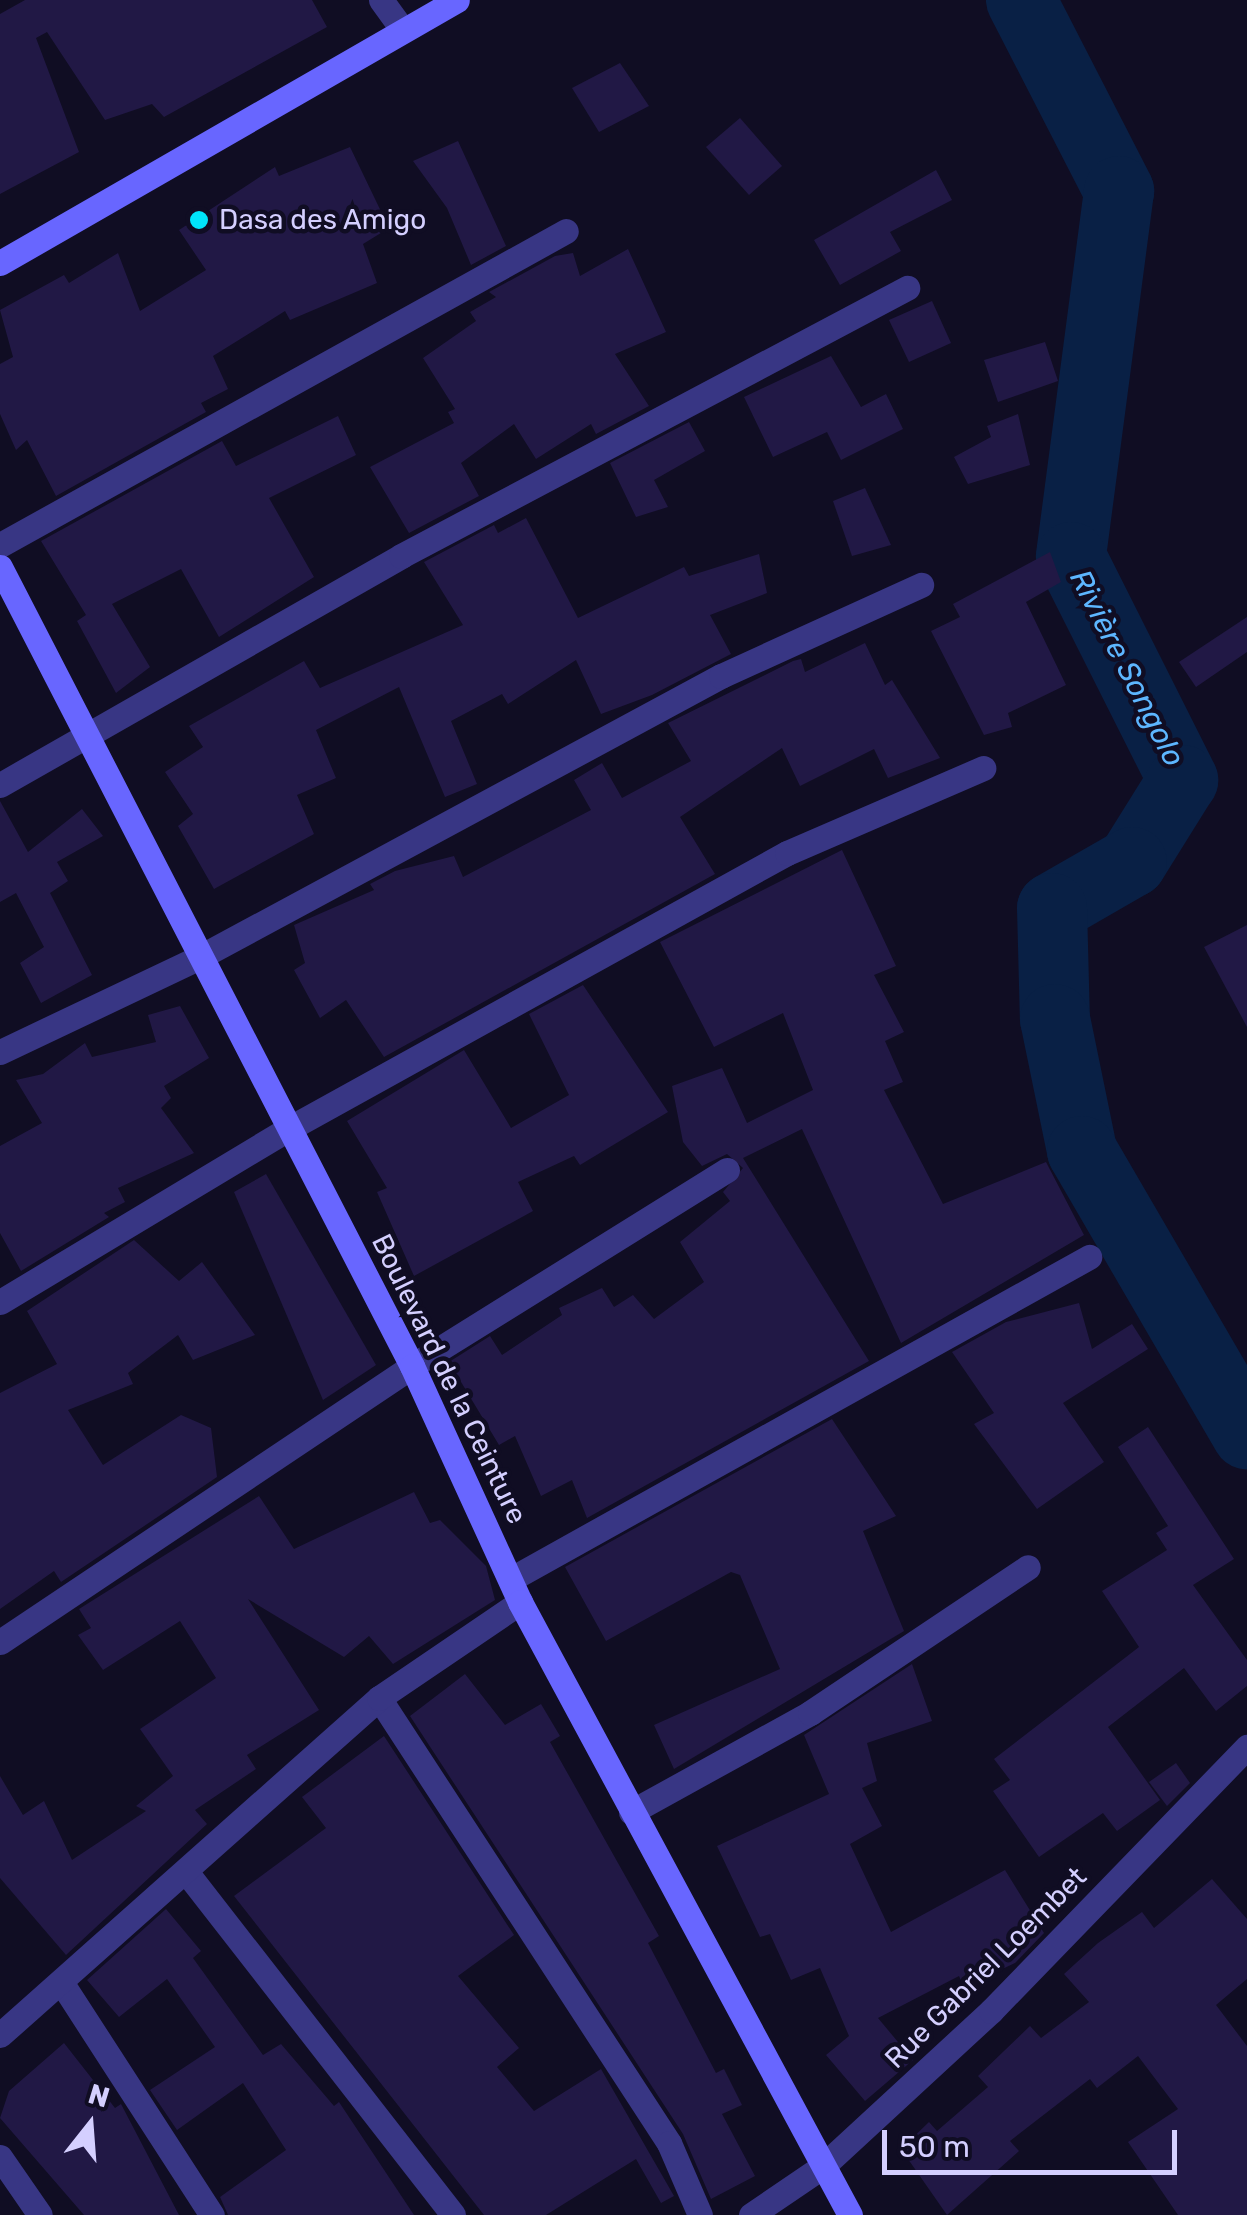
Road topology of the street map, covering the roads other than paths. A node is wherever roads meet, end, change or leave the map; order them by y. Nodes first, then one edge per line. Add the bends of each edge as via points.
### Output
1 (381, 0) edge
2 (457, 0) edge
3 (402, 30) junction
4 (566, 231) dead end
5 (0, 262) edge
6 (907, 288) dead end
7 (0, 544) edge
8 (0, 567) edge
9 (921, 585) dead end
10 (82, 738) junction
11 (983, 768) dead end
12 (0, 785) edge
13 (198, 958) junction
14 (0, 1052) edge
15 (290, 1128) junction
16 (727, 1170) dead end
17 (1089, 1257) dead end
18 (0, 1302) edge
19 (412, 1366) junction
20 (1028, 1567) dead end
21 (515, 1590) junction
22 (0, 1642) edge
23 (379, 1698) junction
24 (1247, 1747) edge
25 (631, 1812) junction
26 (187, 1874) junction
27 (63, 1986) junction
28 (0, 2035) edge
29 (0, 2157) edge
30 (824, 2166) junction
31 (40, 2215) edge
32 (212, 2215) edge
33 (453, 2215) edge
34 (700, 2215) edge
35 (751, 2215) edge
36 (850, 2215) edge

1 - 3 street
2 - 3 street
3 - 5 street
4 - 7 street
6 - 10 street via 401,556
8 - 10 street, Boulevard de la Ceinture
9 - 13 street via 721,676
10 - 12 street
10 - 13 street, Boulevard de la Ceinture
11 - 15 street via 788,853
13 - 14 street
13 - 15 street, Boulevard de la Ceinture
15 - 18 street
15 - 19 street, Boulevard de la Ceinture
16 - 19 street
17 - 21 street
19 - 21 street, Boulevard de la Ceinture
19 - 22 street
20 - 25 street via 810,1714
21 - 23 street
21 - 25 street, Boulevard de la Ceinture
23 - 26 street
23 - 34 street via 668,2143
24 - 30 street, Rue Gabriel Loembet via 991,2011
25 - 30 street, Boulevard de la Ceinture
26 - 27 street
26 - 33 street
27 - 28 street
27 - 32 street
29 - 31 street
30 - 35 street, Rue Gabriel Loembet
30 - 36 street, Boulevard de la Ceinture

